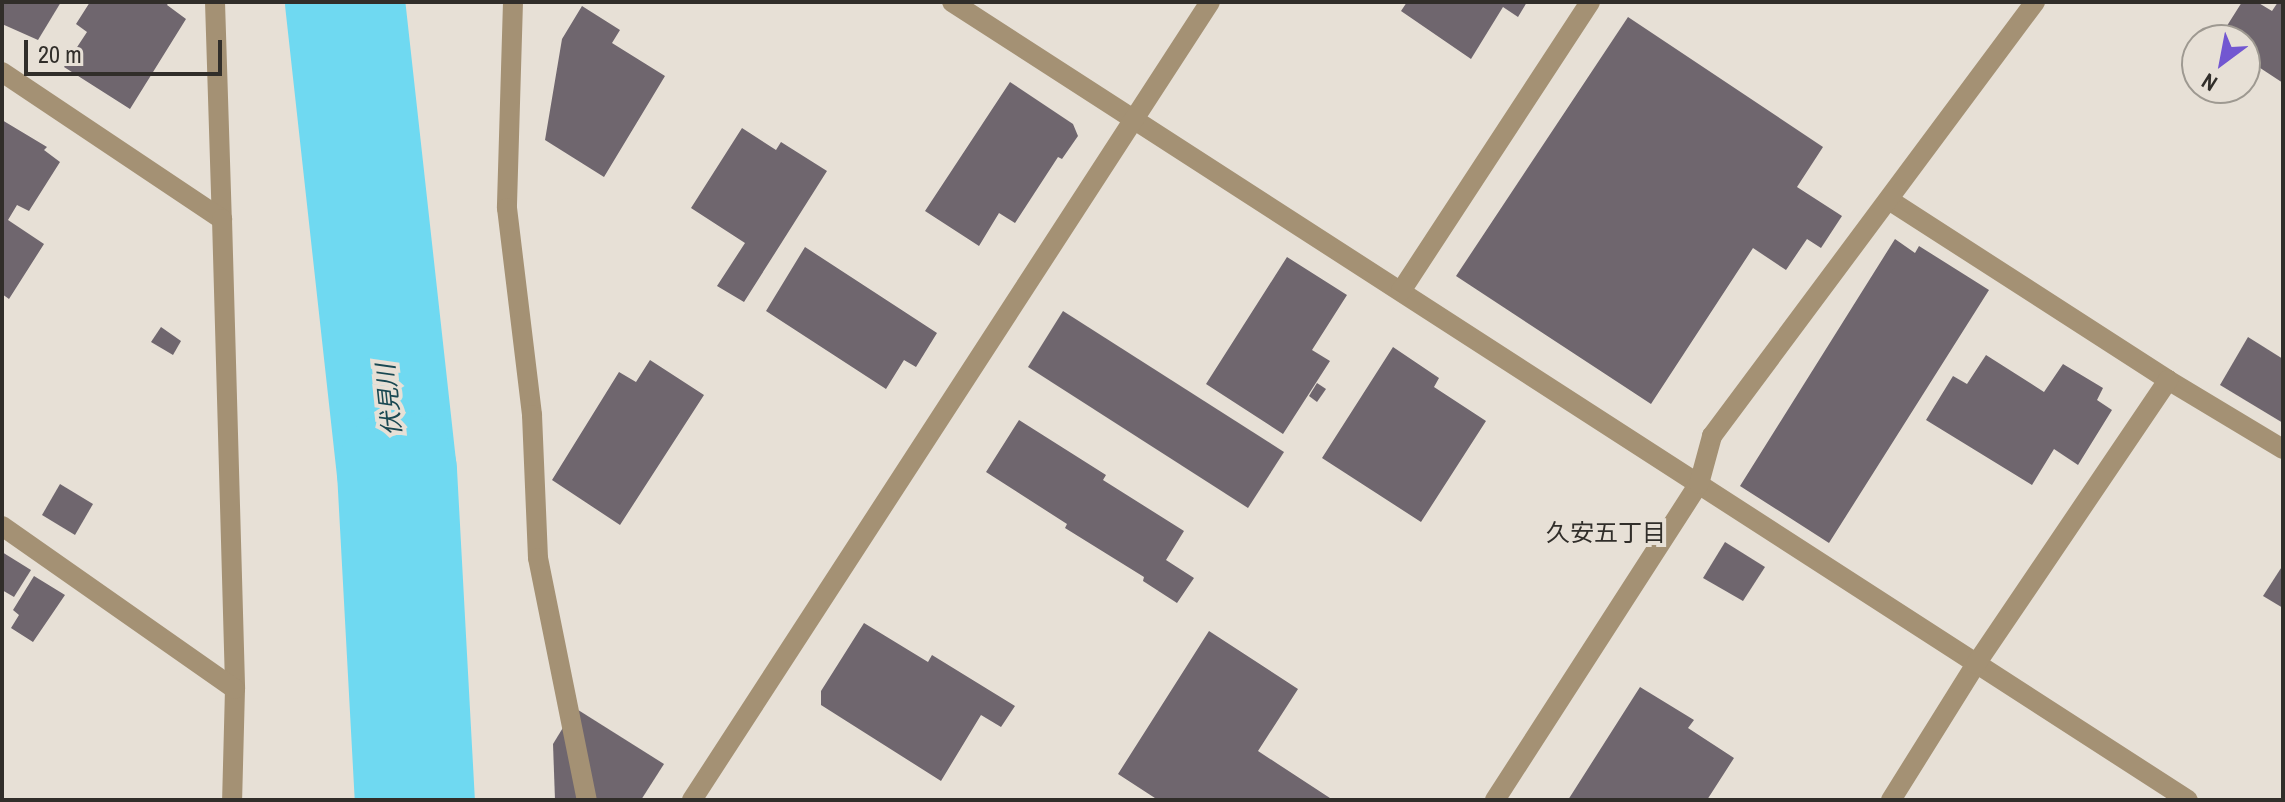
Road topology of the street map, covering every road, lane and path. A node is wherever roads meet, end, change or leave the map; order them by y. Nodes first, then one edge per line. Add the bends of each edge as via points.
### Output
1 (215, 2) edge
2 (513, 2) edge
3 (952, 2) edge
4 (1210, 2) edge
5 (1590, 2) edge
6 (2035, 2) edge
7 (2, 72) edge
8 (1135, 120) junction
9 (1889, 200) junction
10 (222, 219) junction
11 (1401, 291) junction
12 (2168, 380) junction
13 (2283, 449) edge
14 (1699, 484) junction
15 (2, 526) edge
16 (1976, 664) junction
17 (235, 689) junction
18 (229, 795) edge
19 (587, 800) edge
20 (692, 800) edge
21 (1495, 800) edge
22 (1891, 800) edge
23 (2188, 800) edge

1 - 10 street
2 - 19 street via 507,208 532,415 538,558
3 - 8 street
4 - 8 street
5 - 11 street
6 - 9 street
7 - 10 street
8 - 11 street
8 - 20 street
9 - 12 street
9 - 14 street via 1712,436
10 - 17 street
11 - 14 street
12 - 13 street
12 - 16 street
14 - 16 street
14 - 21 street
15 - 17 street
16 - 22 street
16 - 23 street
17 - 18 street

